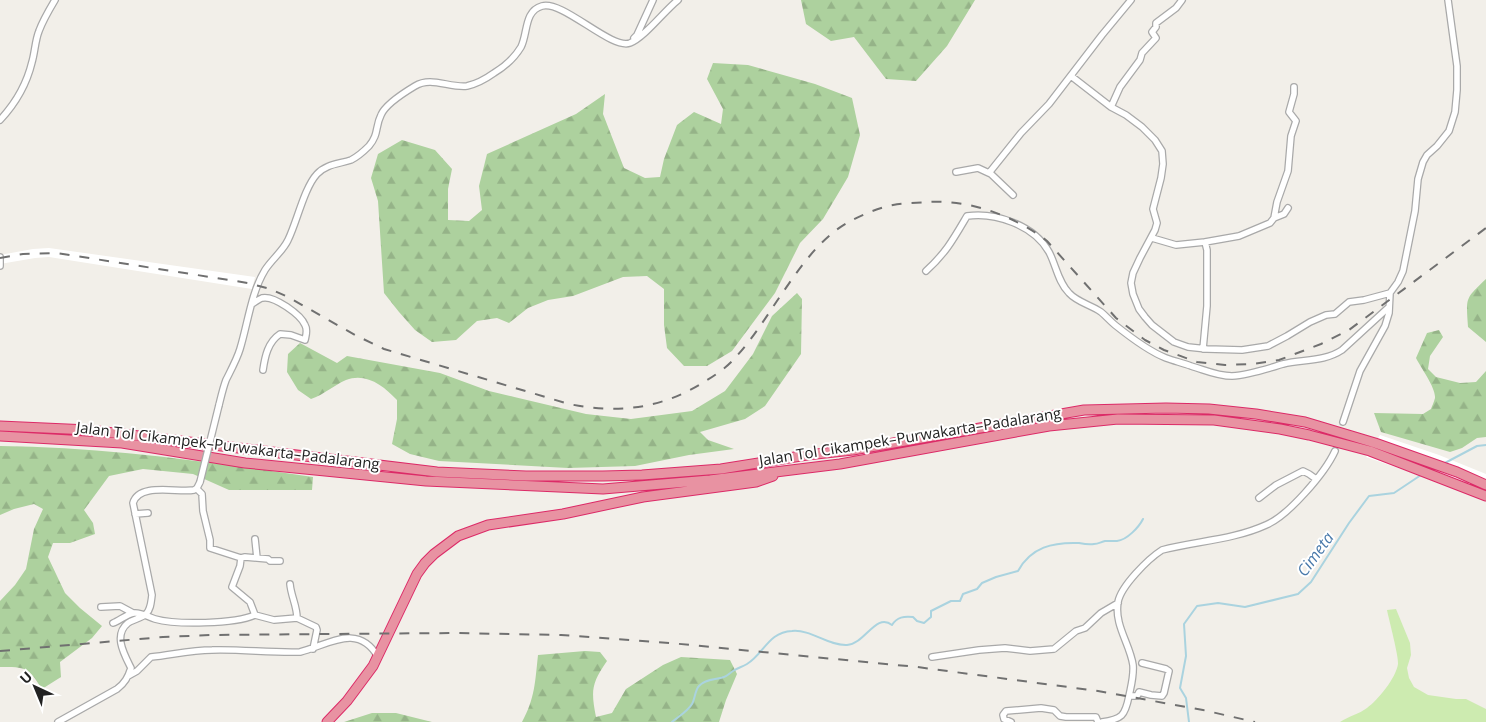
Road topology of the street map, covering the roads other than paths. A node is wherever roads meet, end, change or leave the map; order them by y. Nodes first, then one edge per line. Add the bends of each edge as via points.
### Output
1 (55, 0) edge
2 (653, 0) edge
3 (678, 0) edge
4 (1131, 0) edge
5 (1182, 0) edge
6 (1448, 0) edge
7 (629, 43) junction
8 (1071, 76) junction
9 (1294, 87) dead end
10 (1111, 106) junction
11 (0, 120) edge
12 (956, 172) dead end
13 (989, 173) junction
14 (1013, 195) dead end
15 (1288, 208) dead end
16 (1274, 218) junction
17 (1152, 238) junction
18 (1205, 242) junction
19 (0, 258) edge
20 (0, 266) edge
21 (926, 271) dead end
22 (1390, 293) junction
23 (252, 304) junction
24 (1389, 307) junction
25 (1203, 349) junction
26 (263, 370) dead end
27 (1343, 422) dead end
28 (0, 426) edge
29 (0, 436) edge
30 (1335, 451) dead end
31 (791, 470) junction
32 (1316, 479) junction
33 (1486, 485) edge
34 (197, 489) junction
35 (1486, 496) edge
36 (1259, 498) dead end
37 (136, 514) junction
38 (148, 514) dead end
39 (255, 539) dead end
40 (240, 558) junction
41 (256, 558) junction
42 (280, 561) dead end
43 (290, 584) dead end
44 (1118, 603) junction
45 (100, 607) dead end
46 (133, 613) junction
47 (146, 615) junction
48 (254, 615) junction
49 (297, 618) junction
50 (113, 623) dead end
51 (313, 649) junction
52 (378, 657) junction
53 (932, 658) dead end
54 (1142, 663) dead end
55 (128, 676) junction
56 (1129, 696) junction
57 (58, 722) edge
58 (327, 722) edge
59 (1010, 722) edge
60 (1098, 722) edge
61 (1102, 722) edge

1 - 11 street via 42,23 22,89
2 - 7 street via 637,36
3 - 7 street
4 - 8 street
5 - 10 street via 1156,24 1152,32 1156,38 1142,53
6 - 22 street via 1457,66 1455,112 1449,131 1423,162 1404,271
7 - 23 street via 619,43 548,4 534,10 520,48 504,67 493,74 466,86 429,82 415,86 383,112 378,132 367,148 353,159 326,166 314,177 288,241 265,270
8 - 10 street
8 - 13 street
9 - 16 street via 1289,112 1296,120 1288,171
10 - 17 street via 1142,127 1162,151 1161,178 1153,208 1157,223
12 - 13 street via 978,168
13 - 14 street
15 - 16 street via 1284,214
16 - 18 street via 1249,232
17 - 18 street via 1176,245
17 - 25 street via 1131,283 1139,309 1152,325 1174,342
18 - 25 street via 1208,250 1207,306
19 - 20 street
21 - 24 street via 951,244 967,216 989,215 1008,221 1026,229 1042,242 1058,276 1072,296 1101,312 1132,338 1166,358 1230,376 1335,354
22 - 24 street
22 - 25 street via 1349,302 1335,314 1310,322 1268,346 1242,350
23 - 26 street via 261,298 276,301 295,313 305,323 307,332 305,340 284,334 271,340
23 - 34 street, bridge via 240,350 225,382
24 - 27 street via 1385,326 1360,371
28 - 33 highway, Jalan Tol Cikampek–Purwakarta–Padalarang via 89,430 437,472 535,476 642,475 721,469 853,450 1043,416 1093,410 1200,408 1305,422 1375,442
29 - 31 highway, Jalan Tol Cikampek–Purwakarta–Padalarang via 122,443 245,463 426,481 593,489
30 - 32 street
31 - 35 highway, Jalan Tol Cikampek–Purwakarta–Padalarang via 1049,426 1118,419 1214,420 1309,434 1370,451
31 - 52 highway via 756,482 643,497 563,514 488,525 458,536 434,554 417,574
32 - 36 street via 1302,471
32 - 44 street via 1300,498 1268,525 1162,550 1122,590
34 - 37 street via 142,491 134,500
34 - 40 street via 202,494 210,548
37 - 38 street
37 - 47 street via 152,595
39 - 41 street
40 - 41 street
40 - 48 street via 232,587 250,602
41 - 42 street
43 - 49 street
44 - 53 street via 1101,612 1054,650 1005,648
44 - 56 street via 1120,629 1133,667
45 - 46 street via 120,606
46 - 47 street
46 - 50 street
47 - 48 street via 155,619 193,622 226,621
47 - 55 street via 126,625 120,641 131,668
48 - 49 street via 279,621
49 - 51 street via 316,627
51 - 52 street via 334,640 352,638 364,642
51 - 55 street via 300,652 211,650 150,656
52 - 58 highway via 348,701
54 - 56 street via 1169,672 1164,693 1158,696 1140,692 1137,696
55 - 57 street via 117,689
56 - 61 street via 1126,711 1120,717
59 - 60 street via 1004,719 1006,711 1041,708 1054,710 1066,717 1096,717

